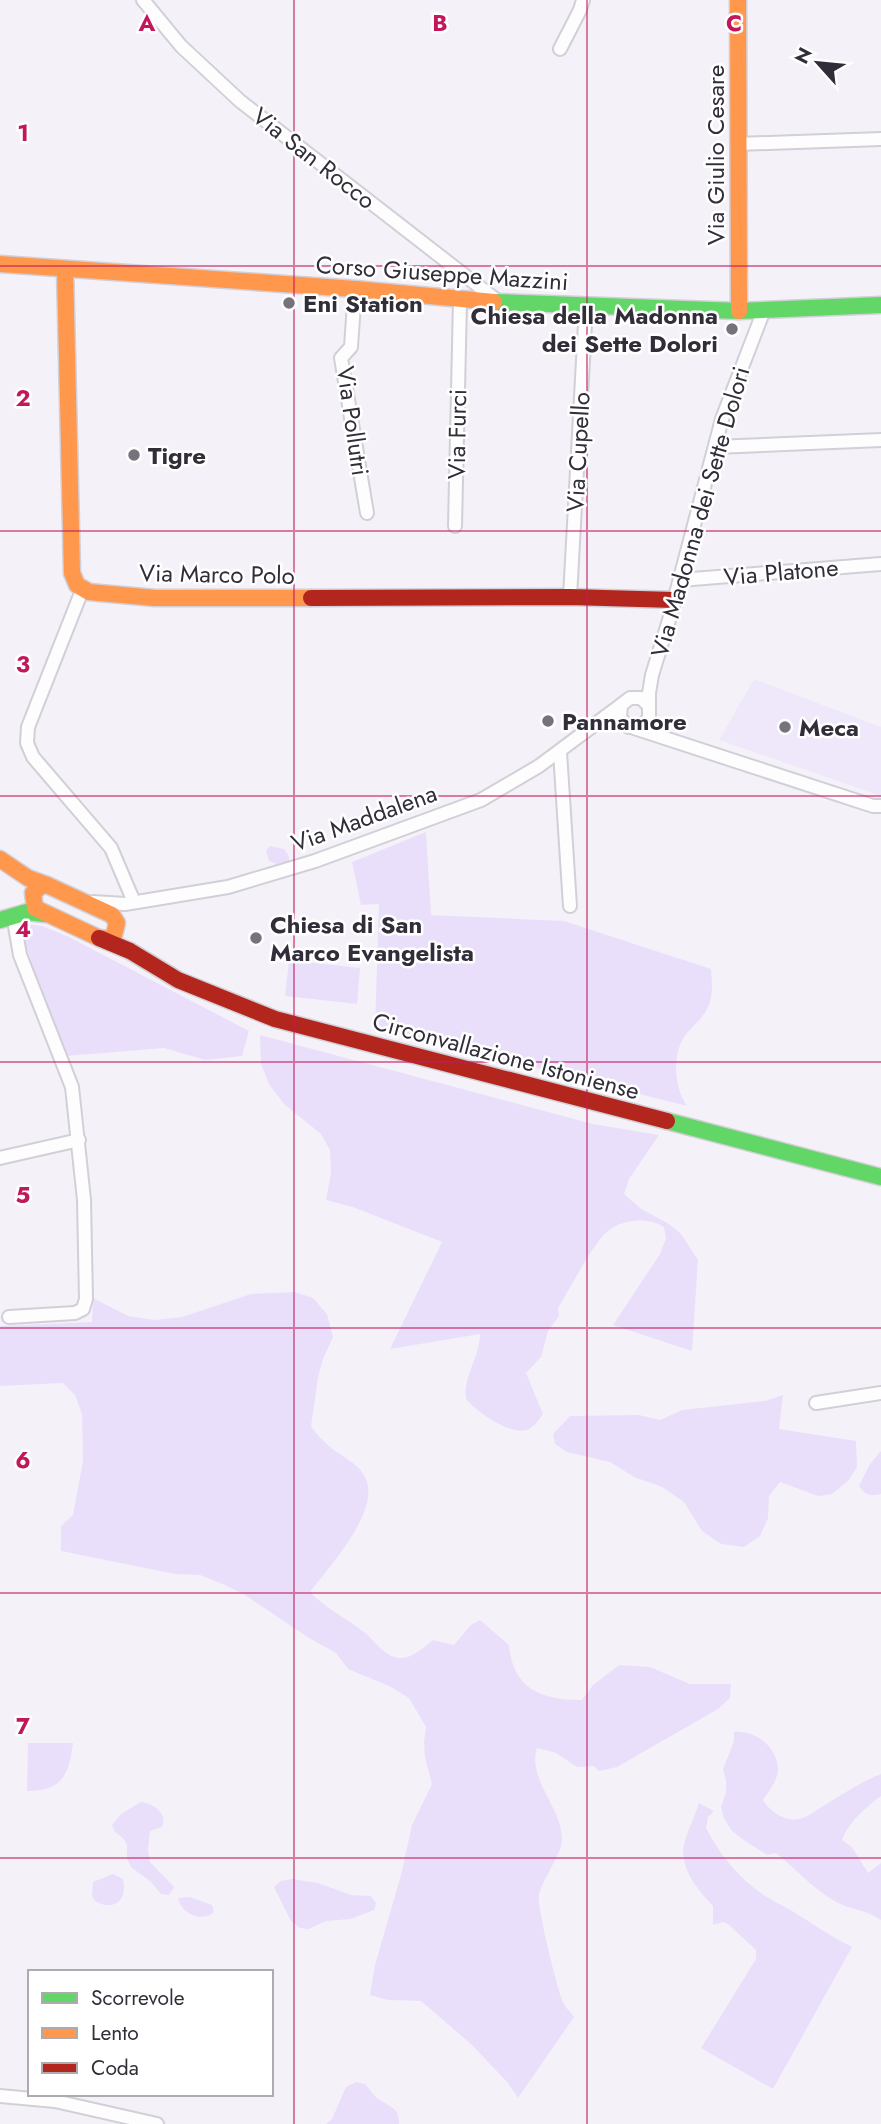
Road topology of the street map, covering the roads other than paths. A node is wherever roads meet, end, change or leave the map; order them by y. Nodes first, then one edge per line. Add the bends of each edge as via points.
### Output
1 (143, 0) edge
2 (583, 0) edge
3 (738, 0) edge
4 (560, 49) dead end
5 (881, 139) edge
6 (738, 144) junction
7 (0, 264) edge
8 (65, 270) junction
9 (355, 289) junction
10 (460, 300) junction
11 (499, 302) junction
12 (881, 305) edge
13 (586, 306) junction
14 (764, 310) junction
15 (739, 311) junction
16 (881, 440) edge
17 (715, 447) junction
18 (367, 513) dead end
19 (455, 526) dead end
20 (881, 564) edge
21 (680, 580) junction
22 (83, 588) junction
23 (569, 597) junction
24 (674, 600) junction
25 (652, 675) junction
26 (626, 702) junction
27 (649, 707) junction
28 (597, 722) junction
29 (629, 726) junction
30 (664, 737) junction
31 (560, 752) junction
32 (881, 806) edge
33 (0, 859) edge
34 (17, 871) junction
35 (47, 885) junction
36 (32, 896) junction
37 (79, 899) junction
38 (129, 903) junction
39 (570, 906) dead end
40 (45, 914) junction
41 (11, 916) edge
42 (116, 925) junction
43 (99, 938) junction
44 (130, 951) junction
45 (79, 1139) junction
46 (0, 1158) edge
47 (881, 1177) edge
48 (9, 1317) dead end
49 (881, 1393) edge
50 (816, 1403) dead end
51 (0, 2096) edge
52 (157, 2124) edge

1 - 11 street, Via San Rocco via 181,46 240,101
2 - 4 street
3 - 6 main road, Via Giulio Cesare
5 - 6 street
6 - 15 main road, Via Giulio Cesare
7 - 8 main road, Corso Giuseppe Mazzini
8 - 9 main road, Corso Giuseppe Mazzini
8 - 22 main road via 72,573
9 - 10 main road, Corso Giuseppe Mazzini
9 - 18 street, Via Pollutri via 351,347 341,358
10 - 11 main road, Corso Giuseppe Mazzini
10 - 19 street, Via Furci
11 - 13 main road, Corso Giuseppe Mazzini
12 - 14 main road, Corso Giuseppe Mazzini
13 - 15 main road, Corso Giuseppe Mazzini
13 - 23 street, Via Cupello
14 - 15 main road, Corso Giuseppe Mazzini
14 - 17 street, Via Madonna dei Sette Dolori via 730,394
16 - 17 street
17 - 21 street, Via Madonna dei Sette Dolori
20 - 21 street, Via Platone
21 - 24 street, Via Madonna dei Sette Dolori
22 - 23 main road, Via Marco Polo via 155,598
22 - 38 street via 28,727 27,743 38,764 111,849
23 - 24 main road, Via Marco Polo
24 - 25 street, Via Madonna dei Sette Dolori
25 - 26 street, Via Madonna dei Sette Dolori
25 - 27 street, Via Madonna dei Sette Dolori
26 - 27 street via 641,698
26 - 28 street, Via Maddalena
26 - 29 street via 620,718
27 - 29 street via 647,722
27 - 30 street
28 - 29 street
28 - 31 street, Via Maddalena
29 - 30 street
30 - 32 street
31 - 38 street, Via Maddalena via 481,800 315,861 228,887
31 - 39 street
33 - 34 main road
34 - 35 main road
34 - 36 main road
35 - 36 main road
35 - 37 main road
36 - 40 main road via 35,908
36 - 41 main road via 26,908
37 - 38 street, Via Maddalena
37 - 42 main road via 112,915
38 - 42 street
40 - 41 main road
40 - 43 main road, Circonvallazione Istoniense
41 - 45 street via 20,955 72,1087
42 - 43 main road via 110,938
42 - 44 main road via 118,938
43 - 44 main road, Circonvallazione Istoniense
44 - 47 main road, Circonvallazione Istoniense via 177,980 275,1019
45 - 46 street
45 - 48 street via 85,1213 83,1308 75,1313
49 - 50 street
51 - 52 street via 55,2101

